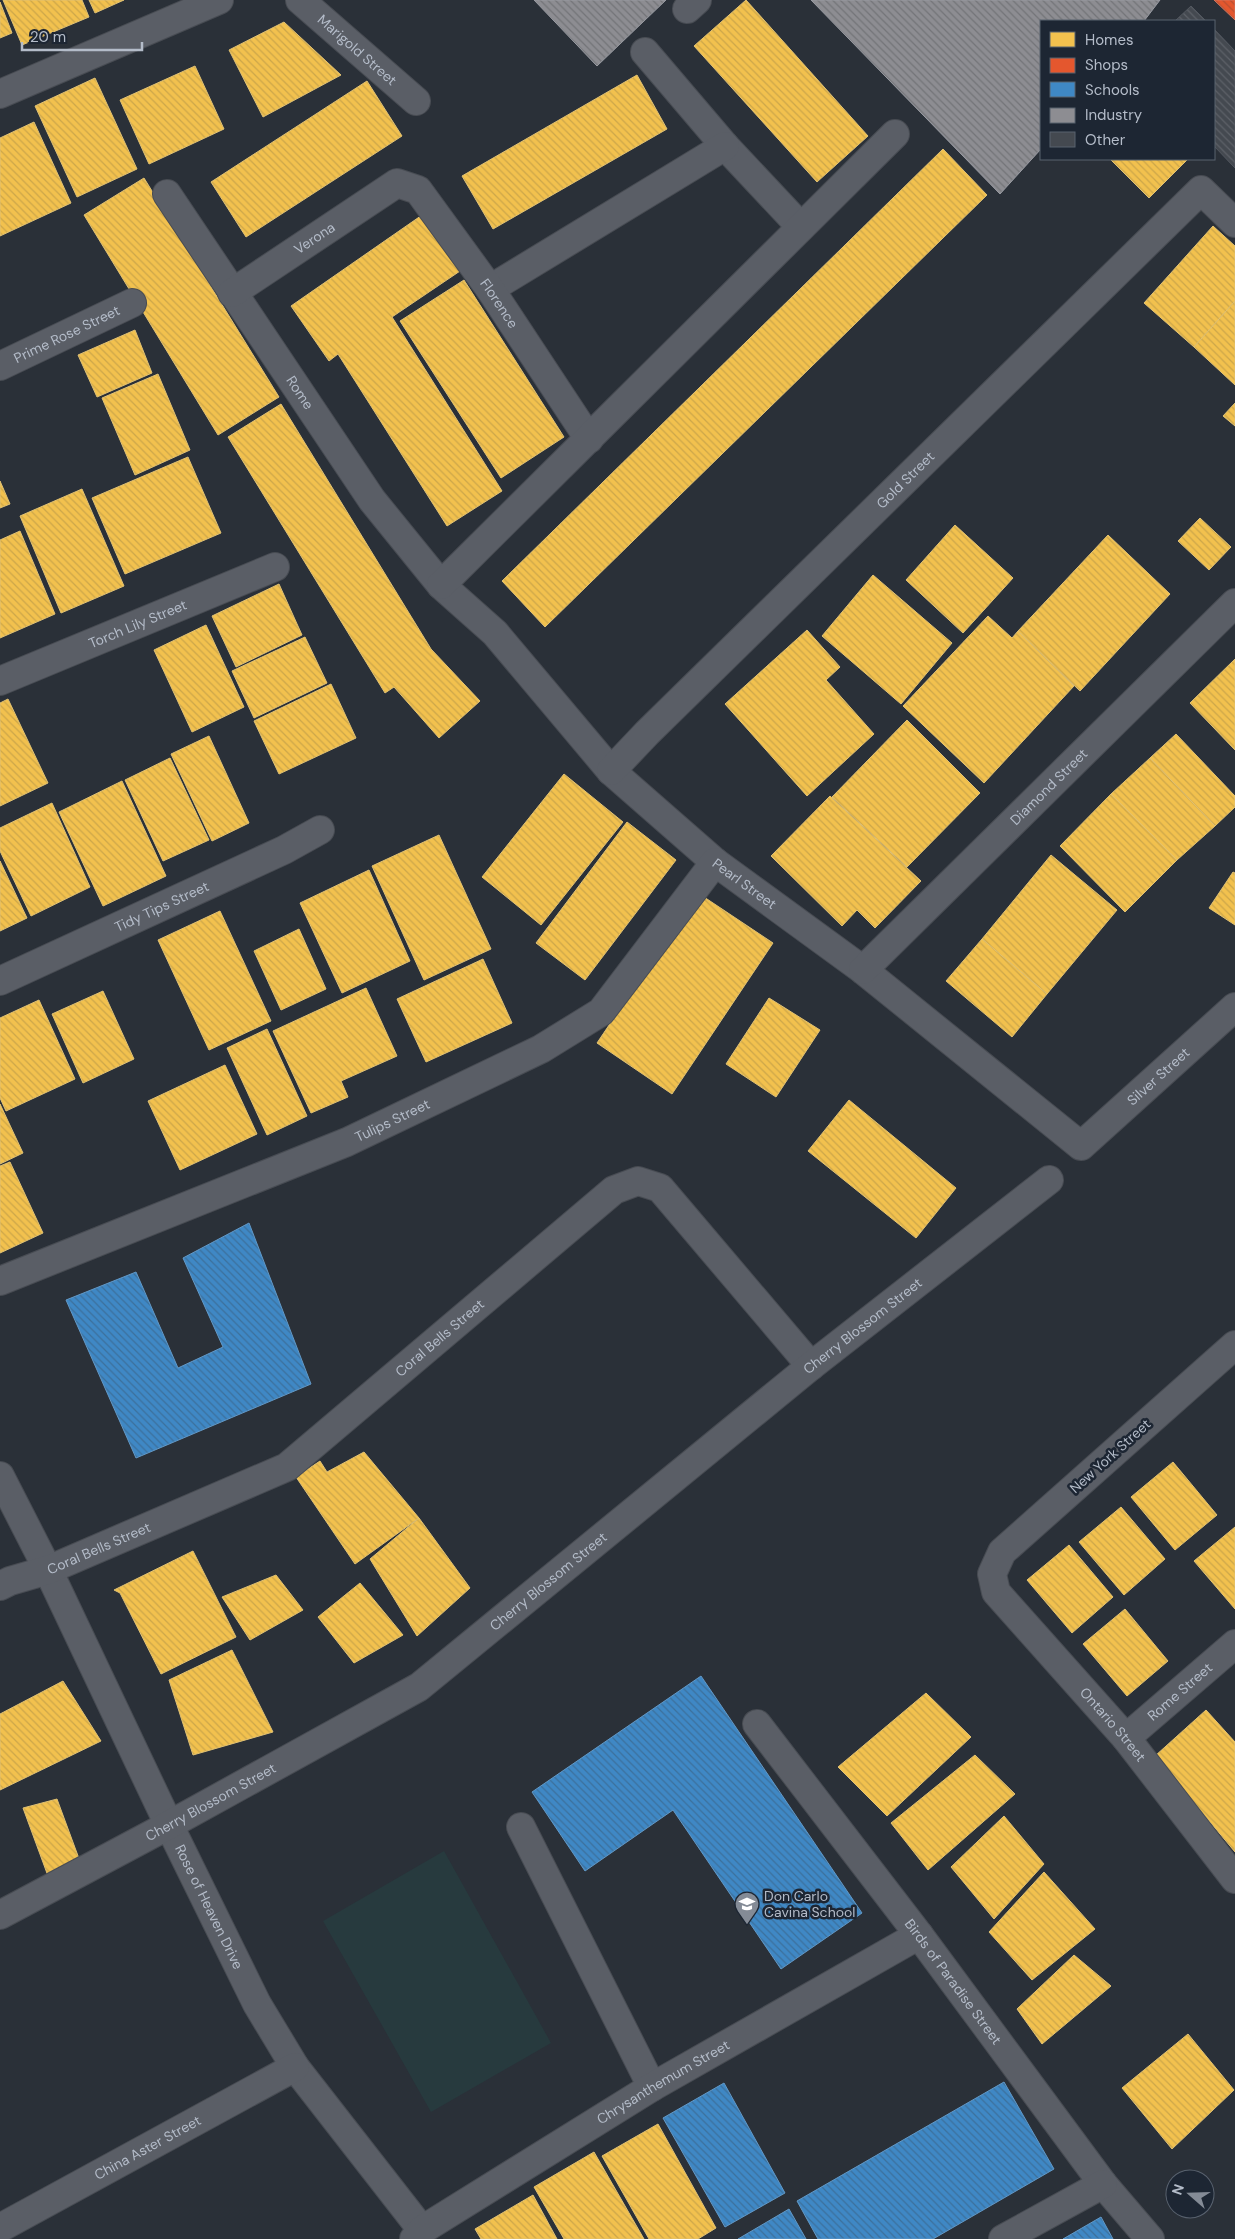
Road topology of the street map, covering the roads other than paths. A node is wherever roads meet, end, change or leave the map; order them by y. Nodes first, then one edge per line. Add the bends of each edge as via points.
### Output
1 (220, 0) edge
2 (300, 0) edge
3 (645, 52) dead end
4 (0, 94) edge
5 (416, 101) dead end
6 (895, 134) dead end
7 (725, 146) junction
8 (397, 183) joint
9 (167, 194) dead end
10 (1235, 223) edge
11 (801, 227) junction
12 (490, 289) junction
13 (232, 293) junction
14 (132, 304) dead end
15 (0, 366) edge
16 (588, 439) junction
17 (275, 568) dead end
18 (442, 585) junction
19 (1235, 603) edge
20 (0, 681) edge
21 (611, 771) junction
22 (320, 830) dead end
23 (716, 862) junction
24 (863, 970) junction
25 (0, 981) edge
26 (1235, 1007) edge
27 (1081, 1146) joint
28 (1050, 1180) dead end
29 (0, 1282) edge
30 (1235, 1345) edge
31 (811, 1366) junction
32 (0, 1476) edge
33 (48, 1570) junction
34 (992, 1574) joint
35 (0, 1586) edge
36 (1235, 1644) edge
37 (757, 1724) dead end
38 (1126, 1738) junction
39 (169, 1825) junction
40 (521, 1827) dead end
41 (1235, 1879) edge
42 (0, 1915) edge
43 (919, 1935) junction
44 (295, 2068) junction
45 (652, 2087) junction
46 (1103, 2184) junction
47 (0, 2228) edge
48 (418, 2234) edge
49 (1003, 2239) edge
50 (1150, 2239) edge

1 - 4 street
2 - 5 street, Marigold Street
3 - 7 street
6 - 11 street
7 - 11 street
7 - 12 street
8 - 12 street, Florence via 418,190
8 - 13 street, Verona
9 - 13 street, Rome
10 - 21 street, Gold Street via 1201,190
11 - 16 street
12 - 16 street, Florence
13 - 18 street, Rome via 372,500
14 - 15 street, Prime Rose Street
16 - 18 street
17 - 20 street, Torch Lily Street
18 - 21 street, Pearl Street via 495,633
19 - 24 street, Diamond Street
21 - 23 street, Pearl Street
22 - 25 street, Tidy Tips Street via 284,850
23 - 24 street, Pearl Street
23 - 29 street, Tulips Street via 601,1012 541,1049 347,1142
24 - 27 street, Pearl Street
26 - 27 street, Silver Street
28 - 31 street, Cherry Blossom Street
30 - 34 street, New York Street via 1002,1552
31 - 33 street, Coral Bells Street via 660,1188 638,1181 614,1190 287,1467
31 - 39 street, Cherry Blossom Street via 418,1687
32 - 33 street, Rose of Heaven Drive
33 - 35 street, Coral Bells Street
33 - 39 street, Rose of Heaven Drive
34 - 38 street, Ontario Street via 996,1592
36 - 38 street, Rome Street
37 - 43 street, Birds of Paradise Street
38 - 41 street, Ontario Street
39 - 42 street, Cherry Blossom Street
39 - 44 street, Rose of Heaven Drive via 257,2004
40 - 45 street
43 - 45 street, Chrysanthemum Street
43 - 46 street, Birds of Paradise Street
44 - 47 street, China Aster Street
44 - 48 street, Rose of Heaven Drive
45 - 48 street, Chrysanthemum Street
46 - 49 street
46 - 50 street, Birds of Paradise Street

